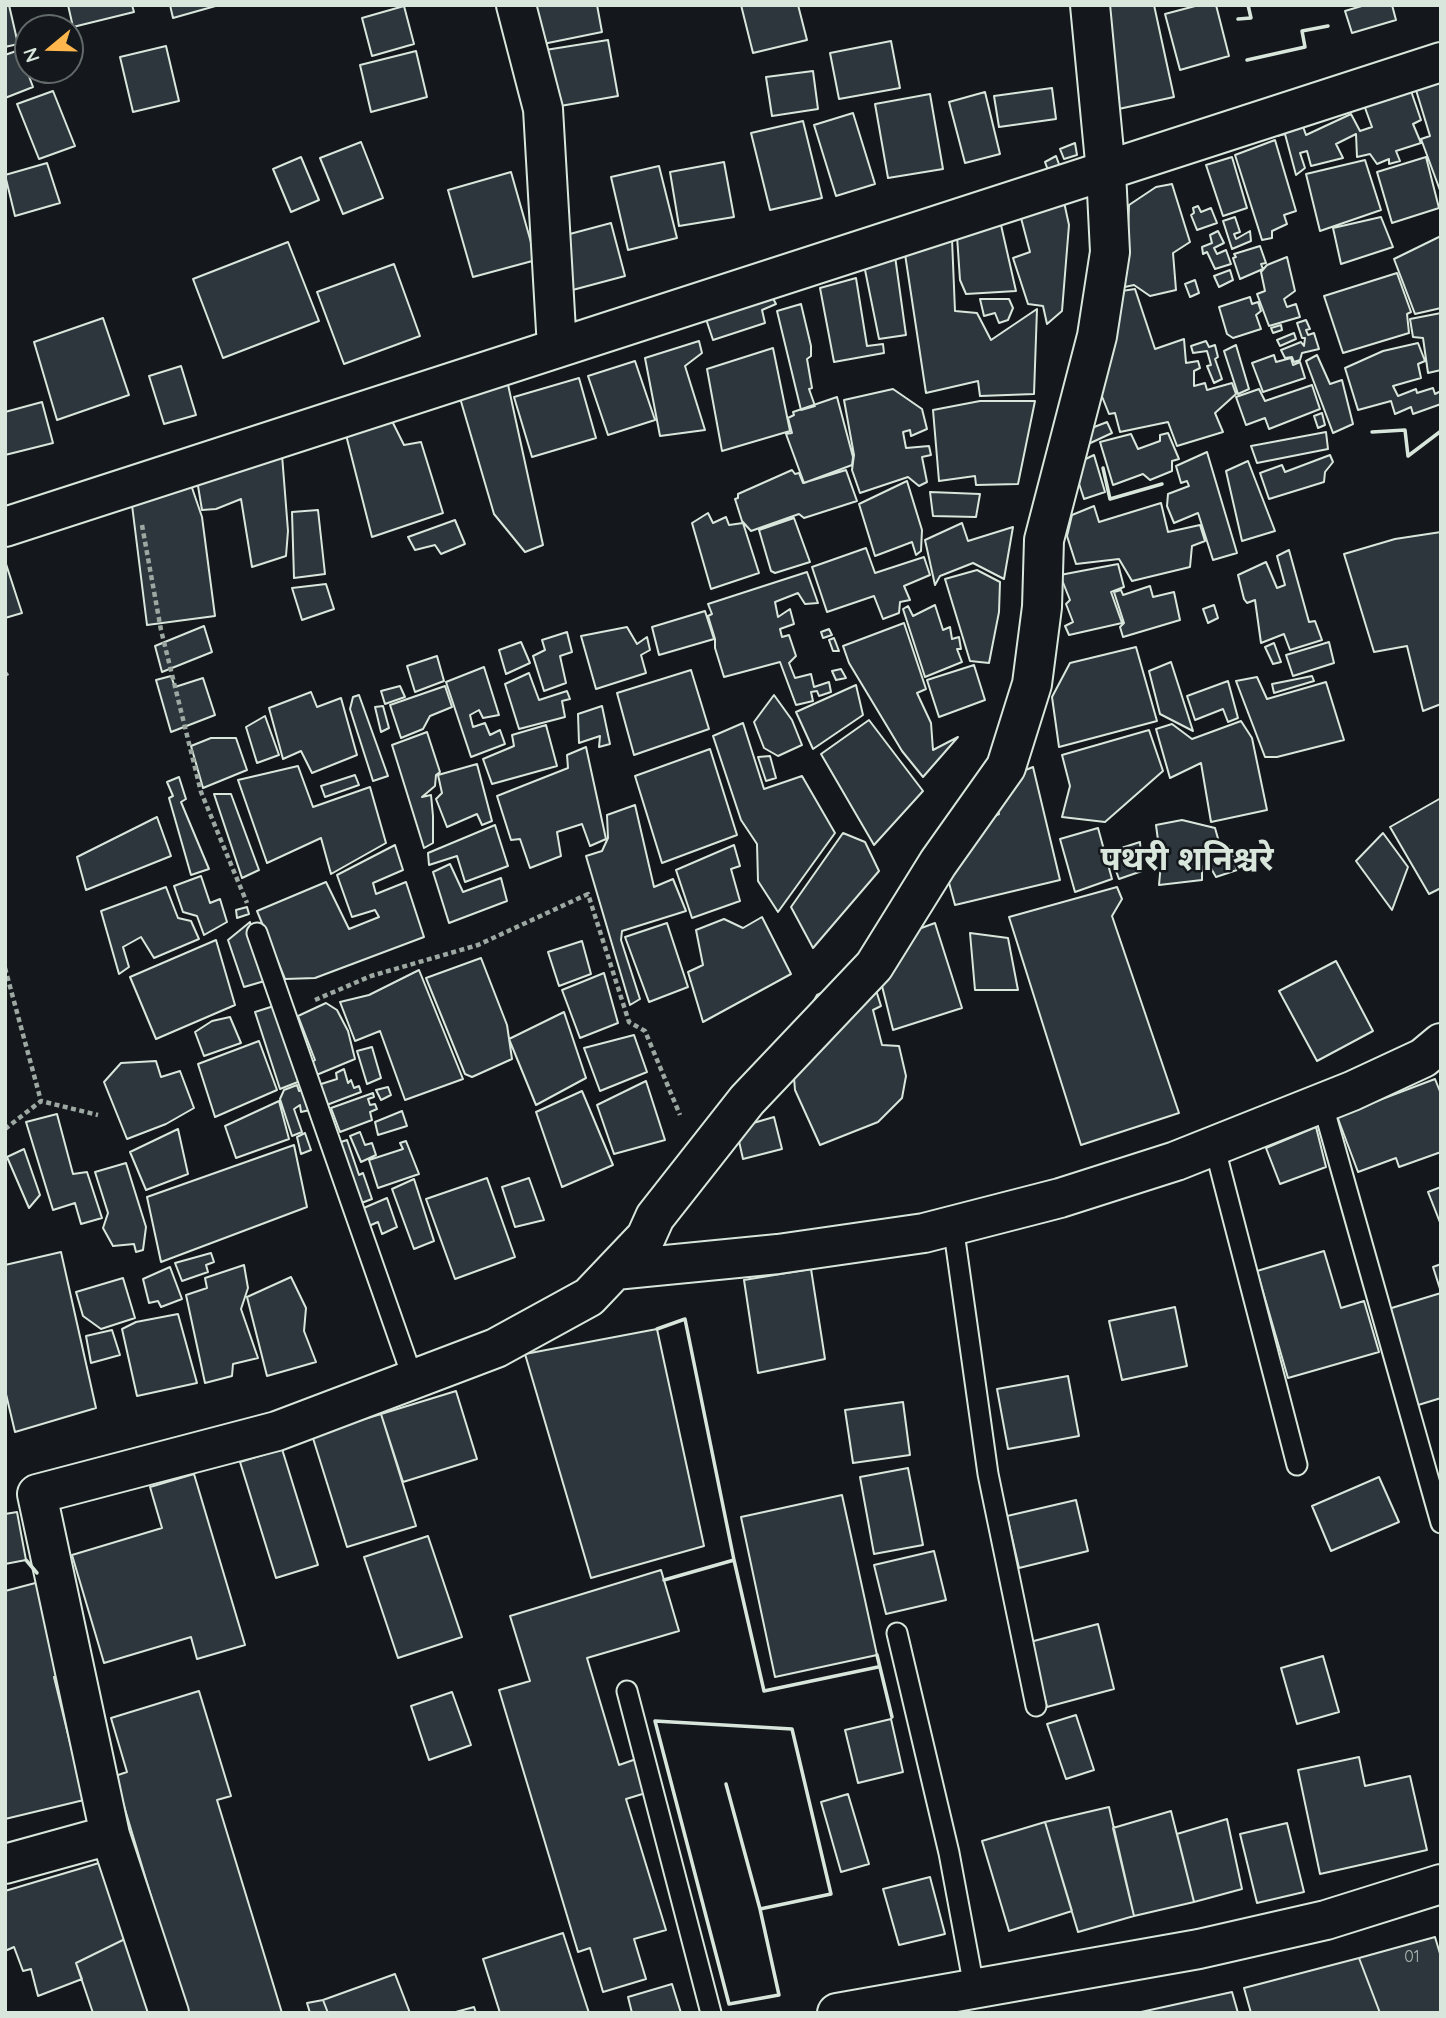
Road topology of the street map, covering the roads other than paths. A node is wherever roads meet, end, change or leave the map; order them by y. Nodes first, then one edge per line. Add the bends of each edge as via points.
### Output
1 (516, 5) edge
2 (1090, 5) edge
3 (1441, 62) edge
4 (1106, 172) junction
5 (557, 348) junction
6 (5, 527) edge
7 (257, 933) road end
8 (1438, 1054) edge
9 (1322, 1102) junction
10 (1214, 1145) junction
11 (953, 1225) junction
12 (615, 1270) junction
13 (413, 1379) junction
14 (1297, 1465) dead end
15 (21, 1497) edge
16 (1441, 1523) edge
17 (897, 1633) dead end
18 (627, 1691) dead end
19 (1036, 1706) dead end
20 (110, 1835) junction
21 (5, 1864) edge
22 (1441, 1884) edge
23 (960, 1997) edge
24 (169, 2013) edge
25 (711, 2013) edge
26 (837, 2013) edge

1 - 5 street via 543,109
2 - 4 street
3 - 4 street
4 - 5 street
4 - 12 street via 1110,252 1097,336 1044,540 1042,607 1032,684 1006,767 874,966 747,1100 655,1217 646,1237
5 - 6 street
7 - 13 lane
8 - 9 street
9 - 10 street
9 - 16 lane
10 - 11 street via 1060,1198
10 - 14 lane
11 - 12 street via 778,1254
11 - 19 lane via 988,1474
12 - 13 street via 589,1297 496,1348
13 - 15 street via 277,1431
15 - 20 street
17 - 23 lane via 949,1853
18 - 25 lane
20 - 21 street
20 - 24 street
22 - 23 street via 1326,1920
23 - 26 street

